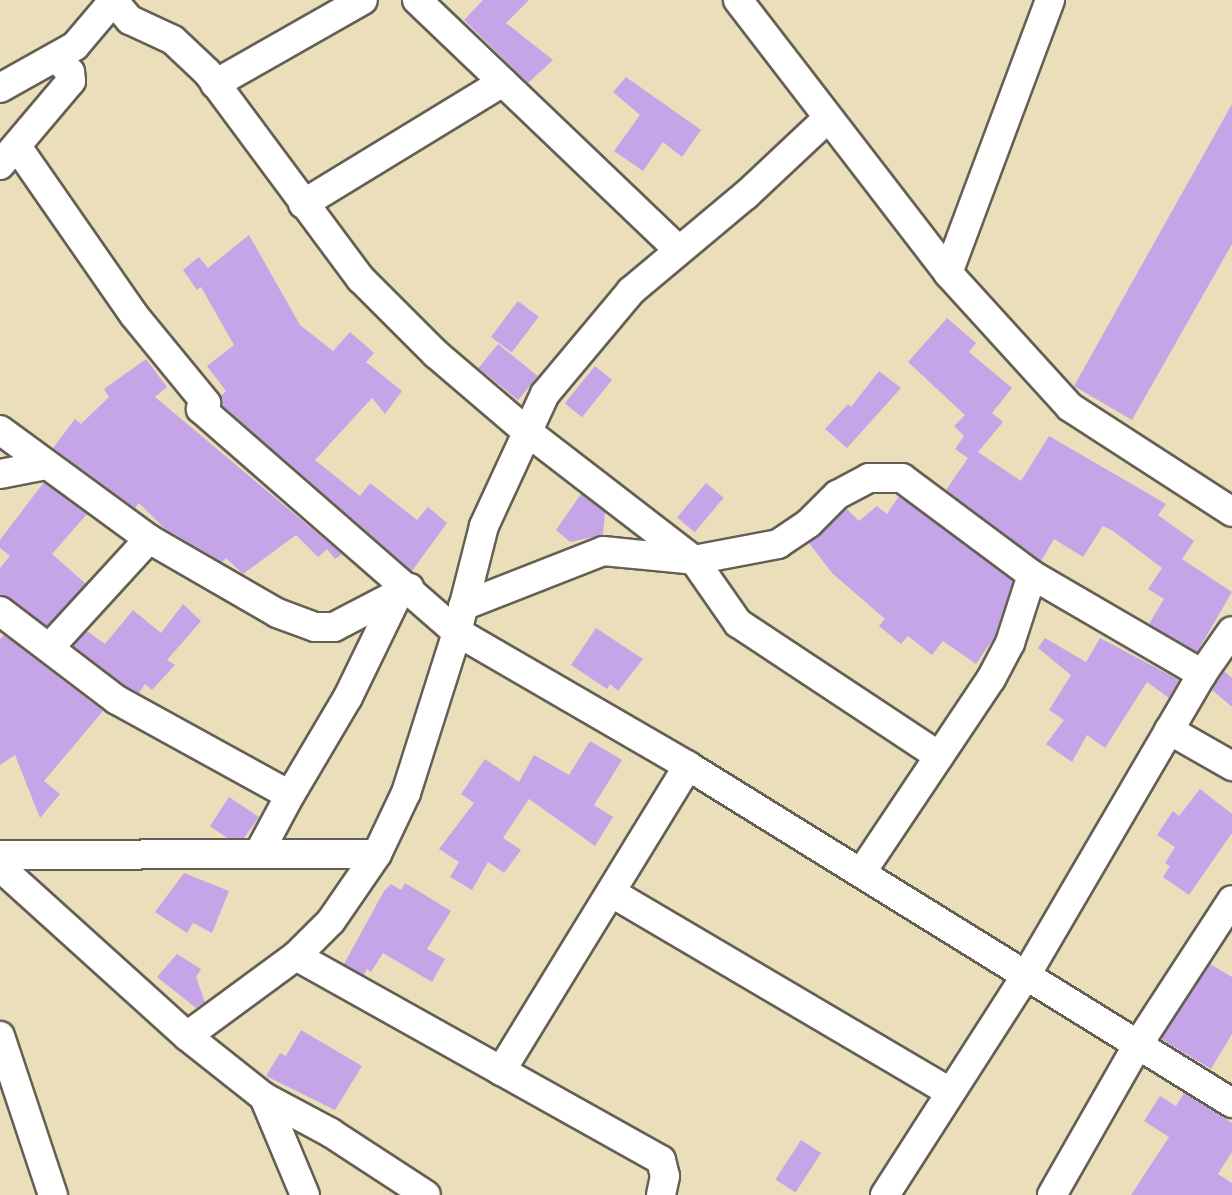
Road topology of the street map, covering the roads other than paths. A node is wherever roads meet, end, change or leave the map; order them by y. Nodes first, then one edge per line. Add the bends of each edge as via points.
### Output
1 (113, 0) edge
2 (363, 0) edge
3 (417, 0) edge
4 (738, 0) edge
5 (1049, 0) edge
6 (58, 59) junction
7 (503, 82) junction
8 (215, 84) junction
9 (0, 88) edge
10 (828, 118) junction
11 (9, 156) edge
12 (303, 204) junction
13 (679, 250) junction
14 (948, 273) junction
15 (0, 430) edge
16 (525, 430) junction
17 (46, 465) junction
18 (0, 474) edge
19 (1232, 512) edge
20 (149, 539) junction
21 (694, 560) junction
22 (1031, 575) junction
23 (403, 591) junction
24 (0, 611) edge
25 (460, 619) junction
26 (1232, 631) edge
27 (49, 648) junction
28 (1202, 674) junction
29 (1169, 730) junction
30 (939, 757) junction
31 (688, 765) junction
32 (1232, 766) edge
33 (290, 794) junction
34 (260, 850) junction
35 (377, 853) junction
36 (0, 855) edge
37 (0, 867) edge
38 (861, 873) junction
39 (612, 892) junction
40 (1228, 915) edge
41 (296, 956) junction
42 (1026, 976) junction
43 (0, 1036) edge
44 (187, 1036) junction
45 (1137, 1046) junction
46 (501, 1071) junction
47 (950, 1092) junction
48 (264, 1097) junction
49 (1232, 1103) edge
50 (53, 1195) edge
51 (305, 1195) edge
52 (426, 1195) edge
53 (661, 1195) edge
54 (885, 1195) edge
55 (1052, 1195) edge

1 - 6 street via 75,46
1 - 8 street via 130,20 173,40
2 - 8 street
3 - 7 street
4 - 10 street
5 - 14 street
6 - 9 street
6 - 11 street via 70,72 71,81
7 - 12 street
7 - 13 street
8 - 12 street
10 - 13 street
10 - 14 street
11 - 23 street via 206,403 201,409
12 - 16 street via 360,279 436,354
13 - 16 street via 631,291 586,341 545,394
14 - 19 street via 1070,408
15 - 17 street
16 - 21 street
16 - 25 street via 484,526
17 - 18 street
17 - 20 street
20 - 23 street via 276,613 315,627 350,621
20 - 27 street
21 - 22 street via 778,544 809,523 837,495 869,478 902,478
21 - 25 street via 603,551
21 - 30 street via 738,624
22 - 28 street
22 - 30 street via 1010,643
23 - 25 street
23 - 33 street
24 - 27 street
25 - 31 street
25 - 35 street via 406,793
26 - 28 street
27 - 33 street via 166,730
28 - 29 street
29 - 32 street
29 - 42 street
30 - 38 street
31 - 38 street
31 - 39 street
33 - 34 street
34 - 35 street
34 - 36 street
35 - 41 street via 331,920
37 - 44 street
38 - 42 street
39 - 46 street
39 - 47 street
40 - 45 street
41 - 44 street
41 - 46 street
42 - 45 street
42 - 47 street
43 - 50 street
44 - 48 street
45 - 49 street
45 - 55 street
46 - 53 street via 661,1160 665,1176
47 - 54 street
48 - 51 street
48 - 52 street via 331,1133

